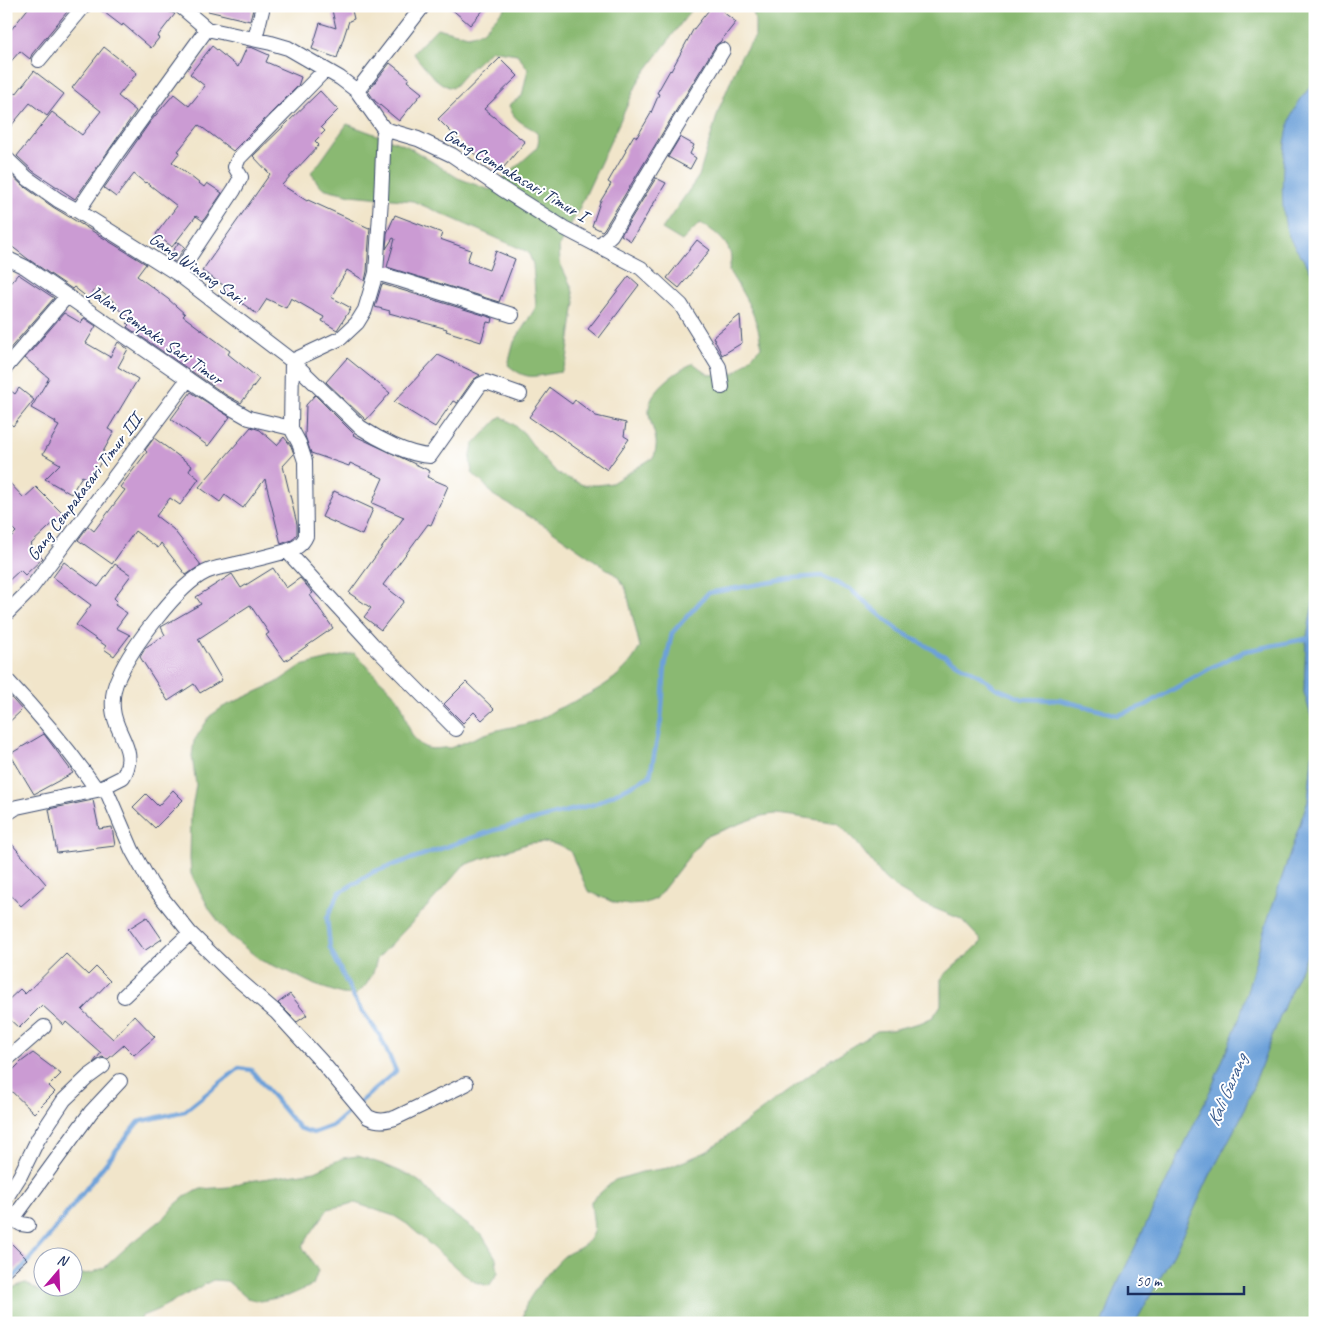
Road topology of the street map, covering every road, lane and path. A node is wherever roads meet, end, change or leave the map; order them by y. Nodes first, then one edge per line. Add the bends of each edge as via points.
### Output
1 (84, 6) edge
2 (180, 6) edge
3 (263, 6) edge
4 (423, 6) edge
5 (207, 29) junction
6 (255, 39) junction
7 (723, 50) dead end
8 (39, 60) dead end
9 (326, 70) junction
10 (357, 91) junction
11 (384, 129) junction
12 (6, 158) edge
13 (78, 211) junction
14 (600, 245) junction
15 (6, 258) edge
16 (376, 273) junction
17 (178, 274) junction
18 (67, 296) junction
19 (512, 315) dead end
20 (292, 361) junction
21 (6, 367) edge
22 (188, 379) junction
23 (722, 387) dead end
24 (520, 394) dead end
25 (291, 428) junction
26 (287, 551) junction
27 (6, 614) edge
28 (6, 679) edge
29 (456, 729) dead end
30 (101, 788) junction
31 (6, 814) edge
32 (190, 933) junction
33 (124, 996) dead end
34 (44, 1027) dead end
35 (6, 1060) edge
36 (103, 1066) dead end
37 (120, 1081) dead end
38 (466, 1084) dead end
39 (6, 1198) edge
40 (10, 1217) edge
41 (28, 1225) dead end

1 - 8 street
2 - 5 street
3 - 6 street
4 - 10 street
5 - 6 street
5 - 13 street
6 - 9 street via 288,48
7 - 14 street via 611,235
9 - 10 street
9 - 17 street via 239,158 235,167 241,178
10 - 11 street
11 - 14 street, Gang Cempakasari Timur I via 452,154 564,228
11 - 16 street
12 - 13 street, Gang Winong Sari via 27,178
13 - 17 street, Gang Winong Sari
14 - 23 street, Gang Cempakasari Timur I via 641,268 680,305 719,368
15 - 18 street, Jalan Cempaka Sari Timur
16 - 19 street
16 - 20 street via 365,310 357,323 341,338
17 - 20 street, Gang Winong Sari
18 - 21 street
18 - 22 street, Jalan Cempaka Sari Timur
20 - 24 street, Gang Winong Sari via 360,427 419,455 430,456 480,384 486,382
20 - 25 street
22 - 25 street, Jalan Cempaka Sari Timur via 249,418
22 - 27 street, Gang Cempakasari Timur III via 29,591
25 - 26 street via 304,461 306,536 299,547
26 - 29 street
26 - 30 street via 208,571 193,579 156,619 119,676 112,702 129,762 123,777
28 - 30 street
30 - 31 street via 17,807
30 - 32 street via 151,884
32 - 33 street
32 - 38 street via 277,1013 368,1117 376,1121 395,1118
34 - 35 street
36 - 39 street via 64,1100 38,1139
37 - 40 street
40 - 41 street

